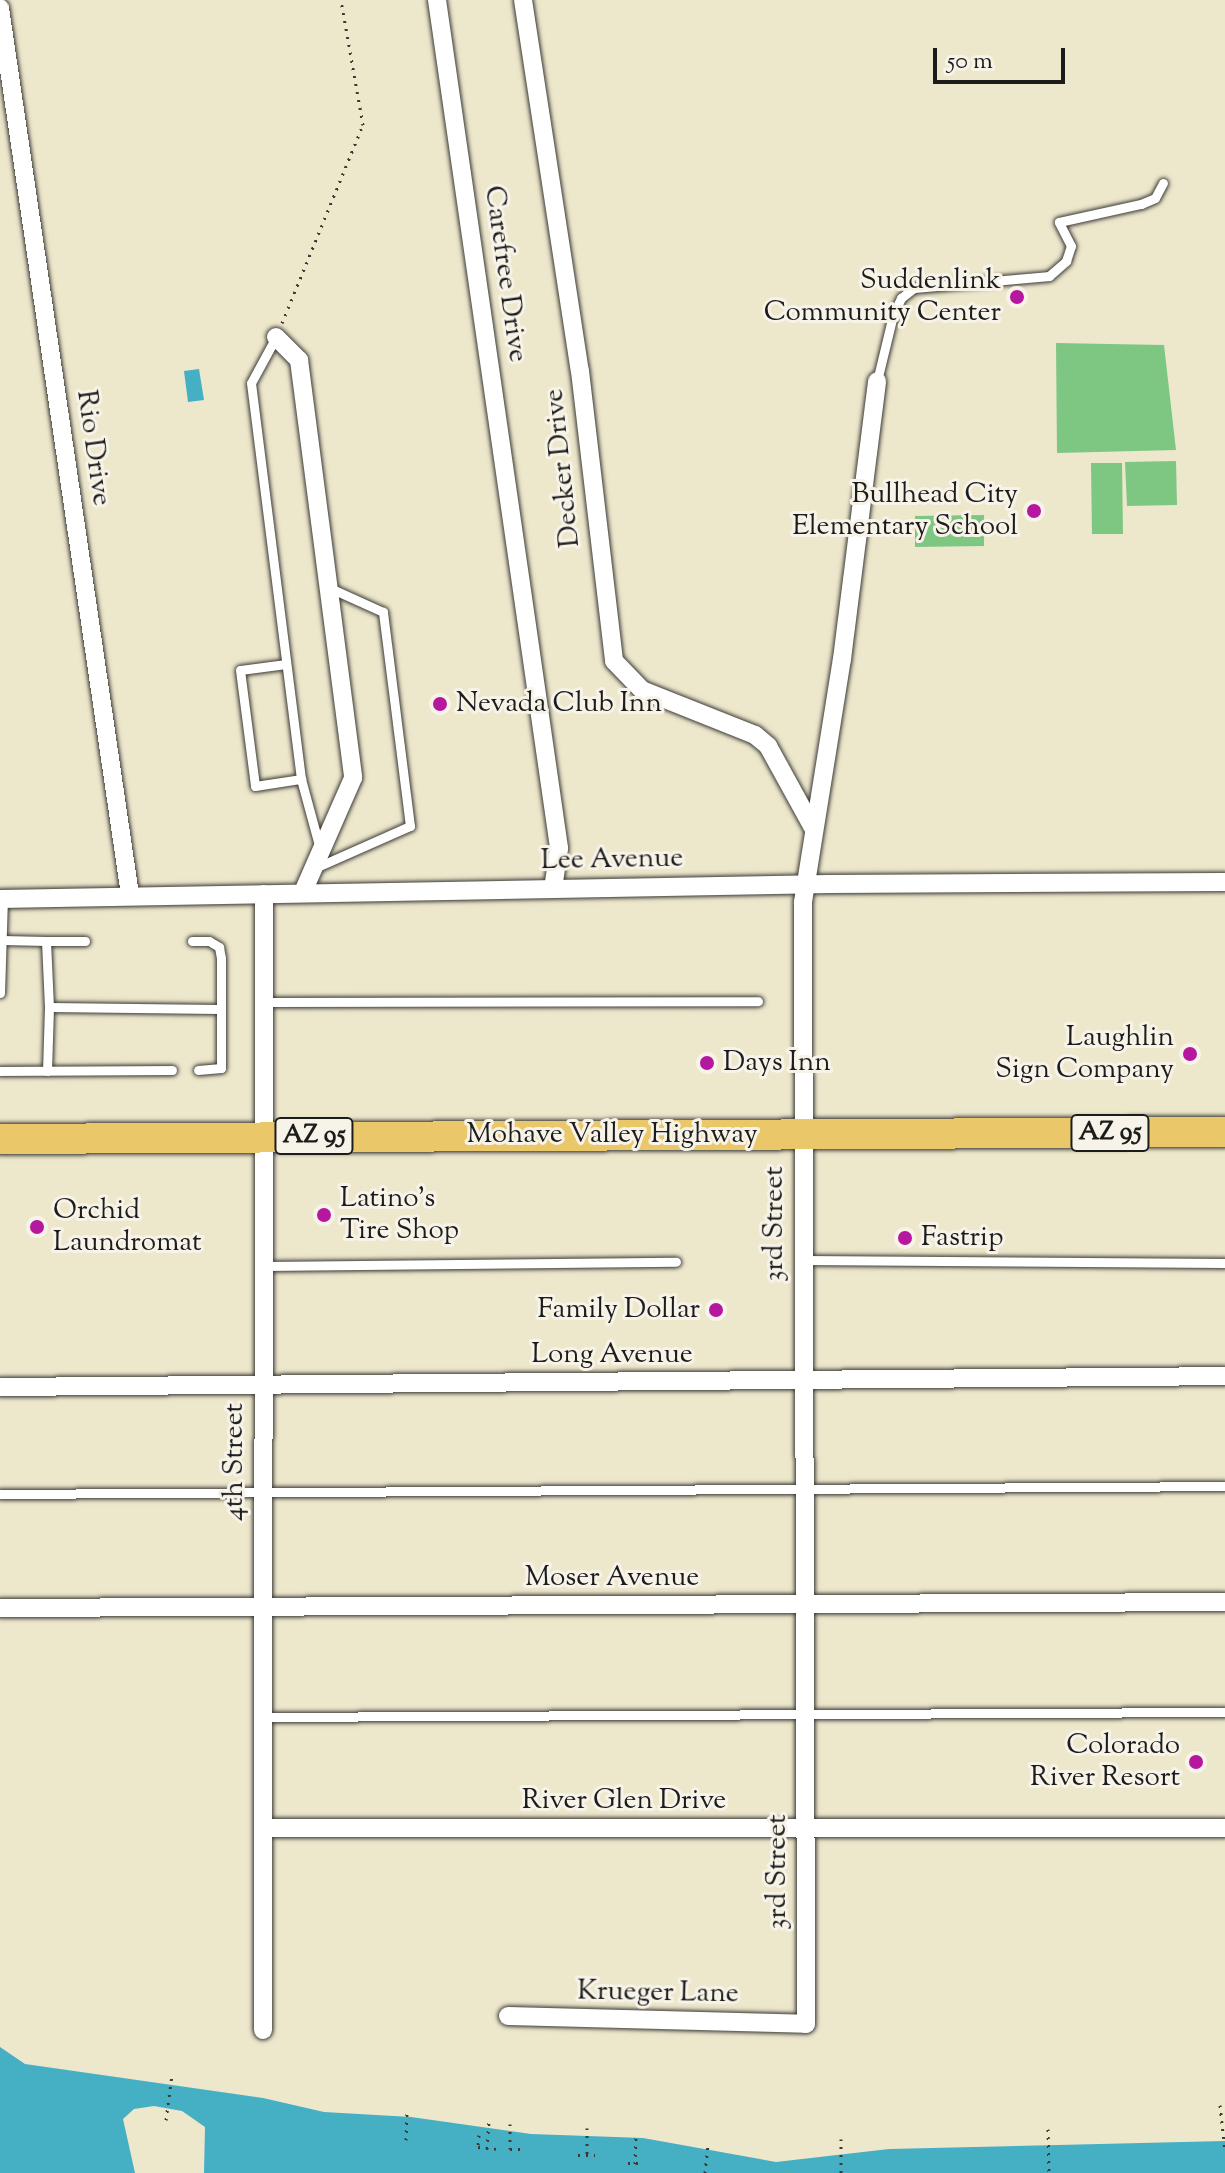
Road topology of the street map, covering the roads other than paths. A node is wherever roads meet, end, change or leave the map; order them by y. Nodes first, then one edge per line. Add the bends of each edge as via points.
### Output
1 (437, 0) edge
2 (523, 0) edge
3 (0, 8) edge
4 (1163, 183) dead end
5 (276, 337) joint
6 (877, 381) joint
7 (328, 587) junction
8 (286, 664) junction
9 (301, 779) junction
10 (813, 828) junction
11 (320, 849) junction
12 (312, 870) junction
13 (1225, 882) edge
14 (807, 884) junction
15 (553, 889) junction
16 (303, 892) junction
17 (264, 894) junction
18 (130, 895) junction
19 (1, 899) edge
20 (2, 940) edge
21 (46, 941) junction
22 (85, 941) dead end
23 (192, 941) dead end
24 (0, 993) edge
25 (758, 1001) dead end
26 (264, 1002) junction
27 (49, 1007) junction
28 (219, 1009) junction
29 (172, 1070) dead end
30 (198, 1070) dead end
31 (0, 1071) edge
32 (47, 1071) junction
33 (1225, 1132) edge
34 (803, 1134) junction
35 (263, 1136) junction
36 (0, 1139) edge
37 (803, 1260) junction
38 (676, 1262) dead end
39 (1225, 1263) edge
40 (263, 1266) junction
41 (1225, 1376) edge
42 (804, 1381) junction
43 (263, 1385) junction
44 (0, 1387) edge
45 (1225, 1486) edge
46 (804, 1488) junction
47 (263, 1492) junction
48 (0, 1494) edge
49 (1225, 1602) edge
50 (805, 1606) junction
51 (263, 1607) junction
52 (0, 1608) edge
53 (1225, 1712) edge
54 (805, 1715) junction
55 (263, 1717) junction
56 (263, 1828) junction
57 (805, 1828) junction
58 (1225, 1828) edge
59 (508, 2016) dead end
60 (806, 2024) joint
61 (263, 2030) dead end

1 - 15 street, Carefree Drive via 559,848
2 - 10 street, Decker Drive via 580,371 614,661 642,690 755,735 768,746
3 - 18 street, Rio Drive
4 - 6 lane via 1155,198 1141,204 1059,222 1071,246 1066,261 1049,276 914,288 901,298 893,315
5 - 7 street via 299,360
5 - 8 lane via 251,383
6 - 10 street, 3rd Street via 842,659
7 - 11 street via 353,778
7 - 12 lane via 383,612 410,826
8 - 9 lane
8 - 9 lane via 240,670 251,757 255,786
9 - 11 lane
10 - 14 street, 3rd Street
11 - 12 street
12 - 16 street
13 - 14 street, Lee Avenue
14 - 15 street, Lee Avenue
14 - 34 street, 3rd Street
15 - 16 street, Lee Avenue
16 - 17 street, Lee Avenue
17 - 18 street, Lee Avenue
17 - 26 street, 4th Street
18 - 19 street, Lee Avenue
19 - 20 lane
20 - 21 lane
20 - 24 lane
21 - 22 lane
21 - 27 lane
23 - 28 lane via 219,947
25 - 26 lane
26 - 35 street, 4th Street
27 - 28 lane
27 - 32 lane
28 - 30 lane via 221,1068
29 - 32 lane
31 - 32 lane
33 - 34 highway, Mohave Valley Highway / AZ 95
34 - 35 highway, Mohave Valley Highway / AZ 95
34 - 37 street, 3rd Street
35 - 36 highway, Mohave Valley Highway / AZ 95
35 - 40 street, 4th Street
37 - 39 lane
37 - 42 street, 3rd Street
38 - 40 lane
40 - 43 street, 4th Street
41 - 42 street, Long Avenue
42 - 43 street, Long Avenue
42 - 46 street, 3rd Street
43 - 44 street, Long Avenue
43 - 47 street, 4th Street
45 - 46 lane
46 - 47 lane
46 - 50 street, 3rd Street
47 - 48 lane
47 - 51 street, 4th Street
49 - 50 street, Moser Avenue
50 - 51 street, Moser Avenue
50 - 54 street, 3rd Street
51 - 52 street, Moser Avenue
51 - 55 street, 4th Street
53 - 54 lane
54 - 55 lane
54 - 57 street, 3rd Street
55 - 56 street, 4th Street
56 - 57 street, River Glen Drive
56 - 61 street, 4th Street
57 - 58 street, River Glen Drive
57 - 60 street, 3rd Street
59 - 60 street, Krueger Lane

